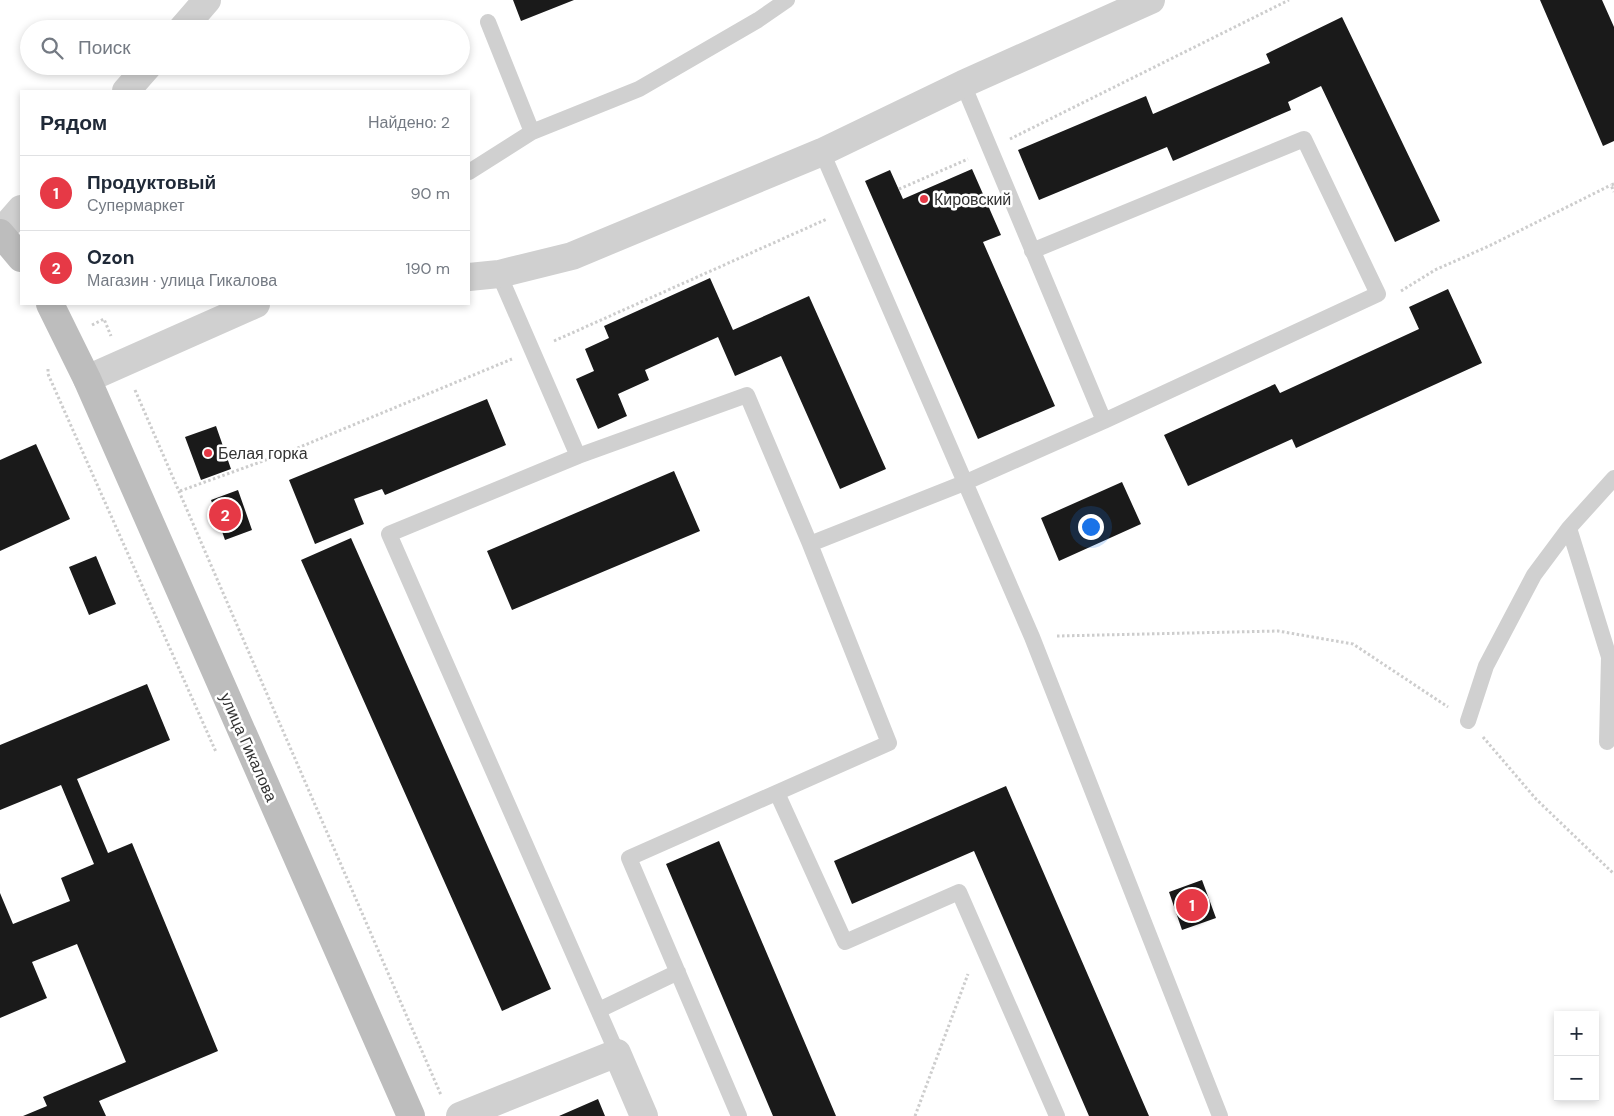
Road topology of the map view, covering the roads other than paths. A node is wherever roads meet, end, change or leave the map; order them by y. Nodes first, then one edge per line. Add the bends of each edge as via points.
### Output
1 (207, 0) edge
2 (787, 0) edge
3 (1151, 0) edge
4 (190, 20) edge
5 (488, 22) dead end
6 (140, 75) edge
7 (963, 84) junction
8 (127, 90) edge
9 (532, 132) junction
10 (822, 152) junction
11 (470, 171) edge
12 (20, 210) edge
13 (0, 233) edge
14 (1032, 251) junction
15 (20, 257) edge
16 (499, 274) junction
17 (470, 277) edge
18 (50, 305) edge
19 (254, 305) edge
20 (87, 379) junction
21 (1104, 421) junction
22 (578, 456) junction
23 (1614, 478) edge
24 (964, 483) junction
25 (1569, 528) junction
26 (810, 544) junction
27 (1468, 721) road end
28 (1607, 742) dead end
29 (777, 793) junction
30 (678, 972) junction
31 (599, 1010) junction
32 (618, 1053) junction
33 (411, 1116) edge
34 (460, 1116) edge
35 (644, 1116) edge
36 (739, 1116) edge
37 (1057, 1116) edge
38 (1220, 1116) edge

1 - 4 street
2 - 9 lane via 638,89
3 - 7 street
5 - 9 lane
6 - 8 street
7 - 10 street
7 - 14 lane
9 - 11 lane
10 - 16 street via 572,256
10 - 24 lane
12 - 13 street
13 - 15 main road
14 - 21 lane
14 - 21 lane via 1304,139 1378,294
16 - 17 street
16 - 22 lane
18 - 20 main road, улица Гикалова
19 - 20 street
20 - 33 main road, улица Гикалова
21 - 24 lane
22 - 26 lane via 747,395
22 - 31 lane via 389,534
23 - 25 lane
24 - 26 lane
24 - 38 lane via 1032,637
25 - 27 lane via 1534,575 1486,666
25 - 28 lane via 1609,657
26 - 29 lane via 889,743
29 - 30 lane via 630,858
29 - 37 lane via 845,942 959,892
30 - 31 lane
30 - 36 lane
31 - 32 lane
32 - 34 street
32 - 35 street

